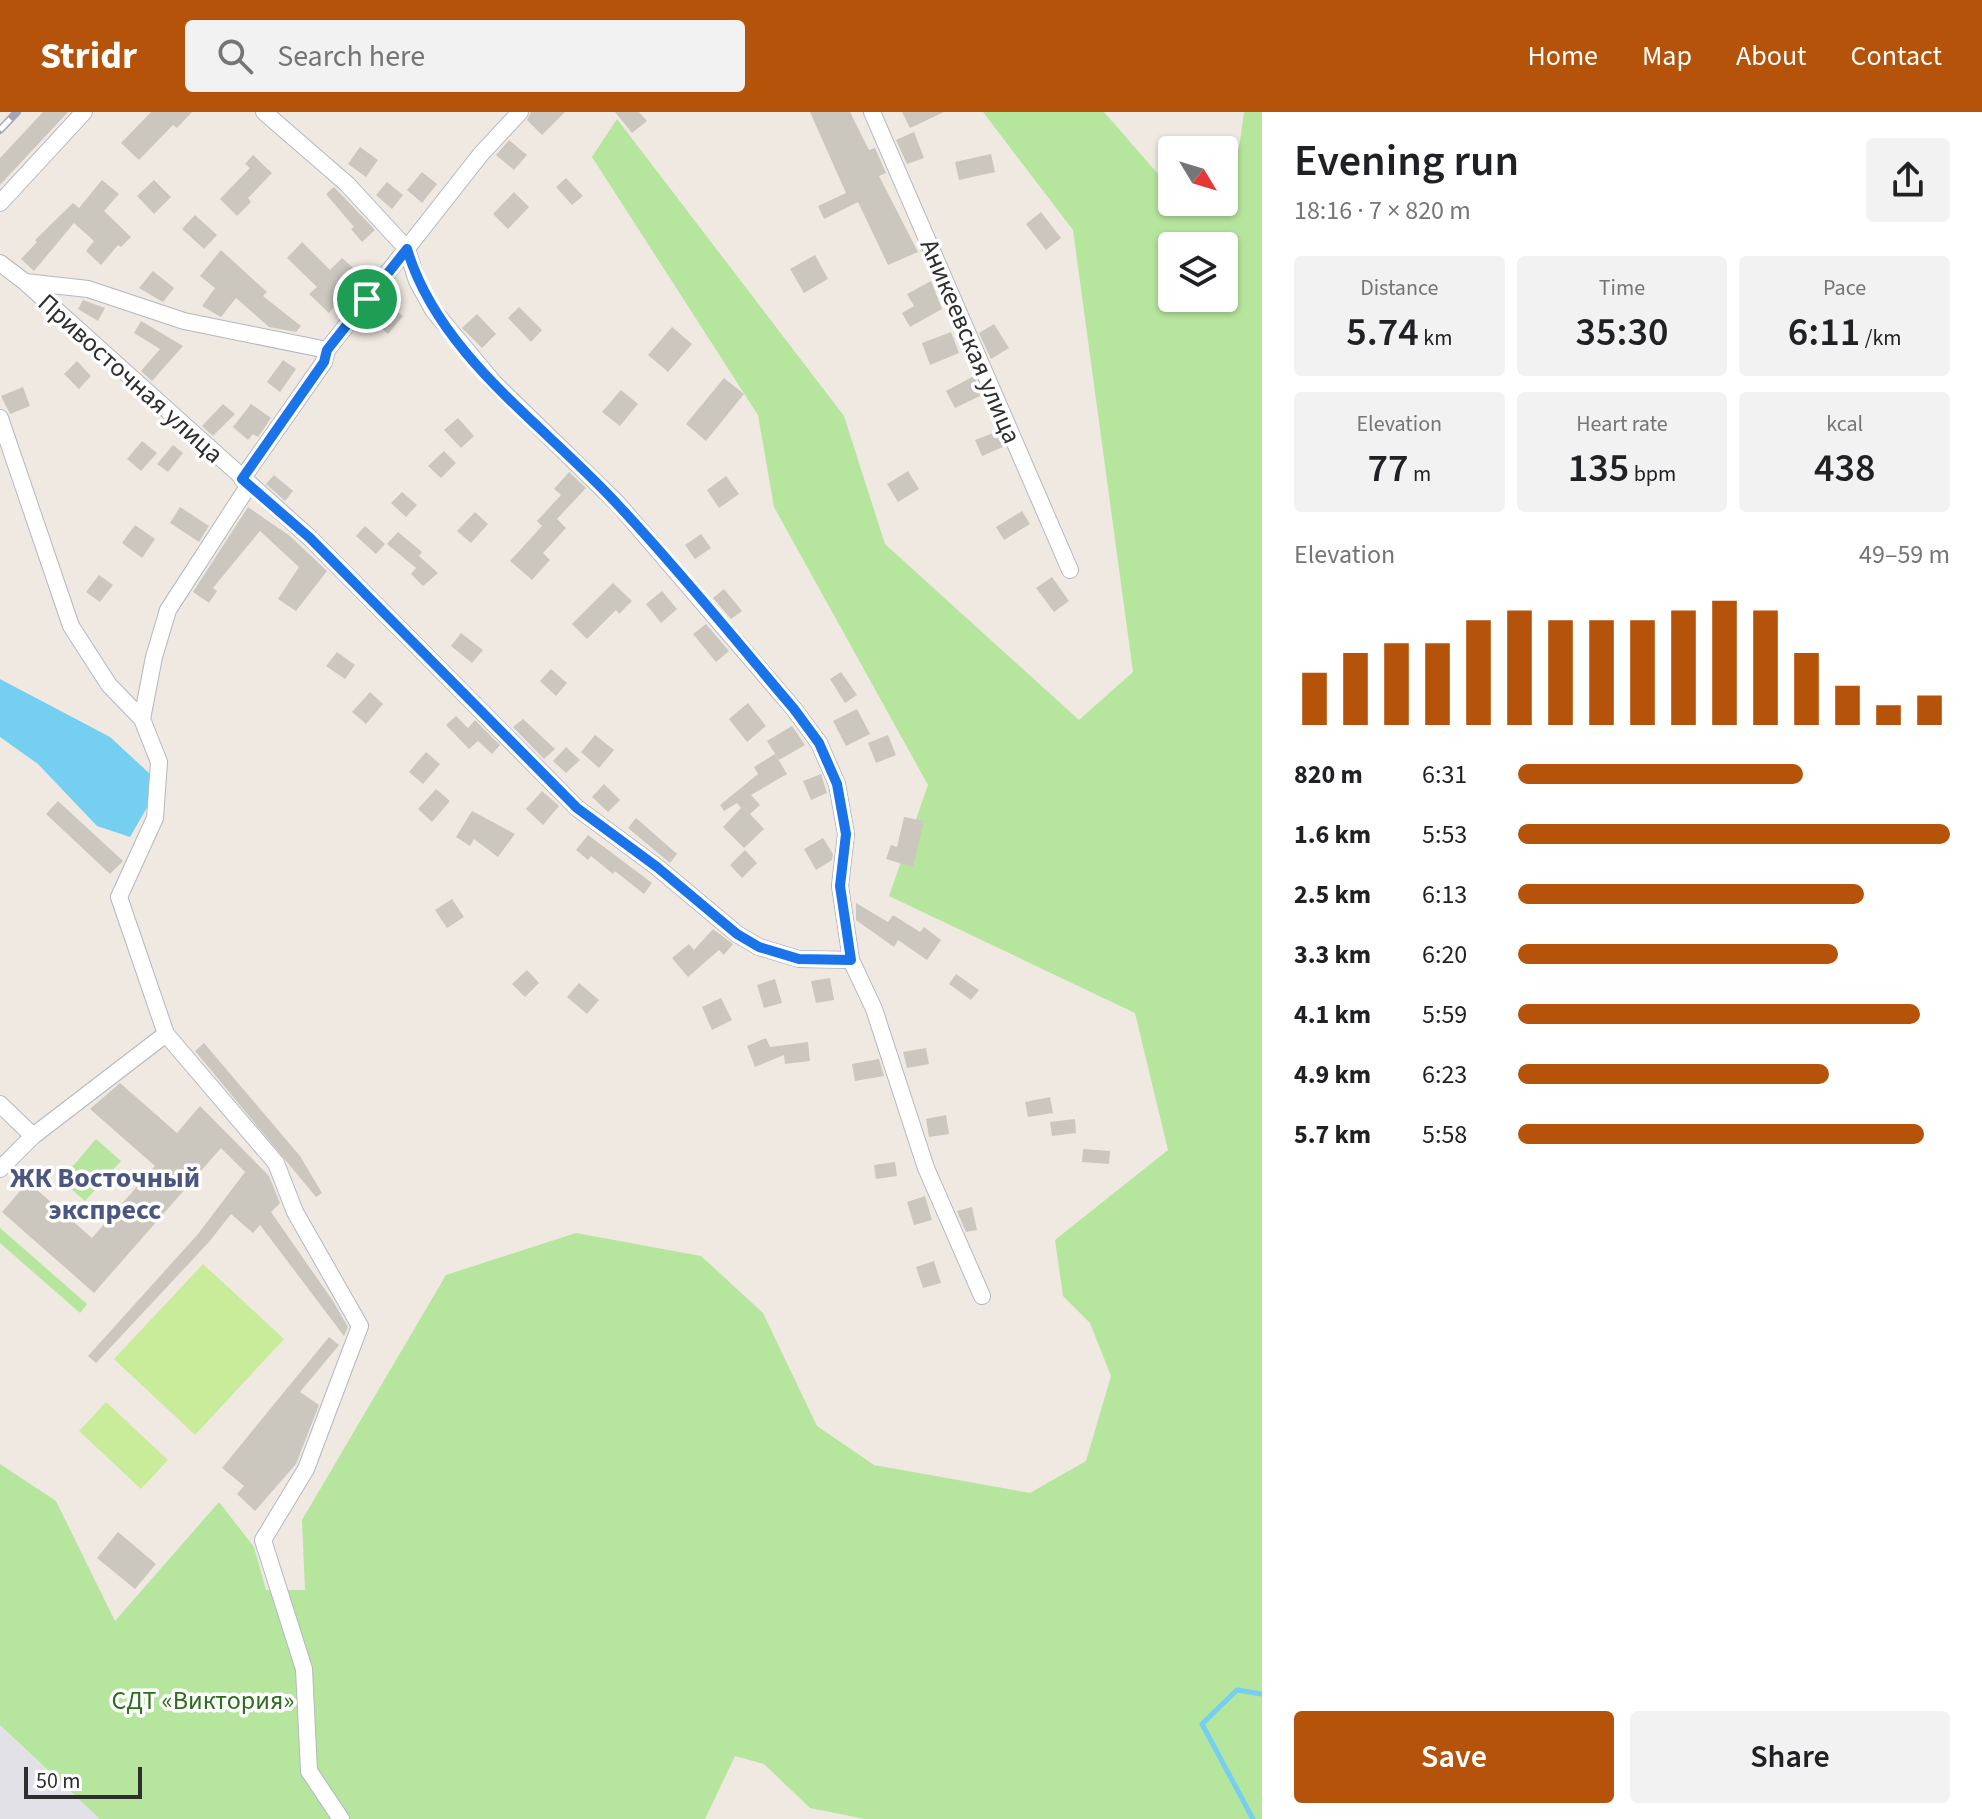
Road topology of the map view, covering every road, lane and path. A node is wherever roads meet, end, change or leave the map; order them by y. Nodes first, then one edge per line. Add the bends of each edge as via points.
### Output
1 (84, 112) edge
2 (264, 112) edge
3 (520, 112) edge
4 (872, 112) edge
5 (0, 203) edge
6 (407, 249) junction
7 (0, 263) edge
8 (25, 282) junction
9 (327, 350) junction
10 (0, 418) edge
11 (245, 482) junction
12 (1070, 570) dead end
13 (142, 719) junction
14 (851, 960) junction
15 (166, 1034) junction
16 (0, 1104) edge
17 (33, 1136) junction
18 (0, 1169) edge
19 (982, 1296) dead end
20 (341, 1819) edge

1 - 5 street
2 - 6 street via 347,184
3 - 6 street
4 - 12 street, Аникеевская улица
6 - 9 street
6 - 14 street via 433,310 494,383 618,504 819,743 837,784 846,834 840,886
7 - 8 street, Привосточная улица
8 - 9 street via 88,289 184,321
8 - 11 street, Привосточная улица
9 - 11 street
10 - 13 street via 71,626 109,685
11 - 13 street via 168,610
11 - 14 street, Привосточная улица via 310,538 577,808 759,947 799,959
13 - 15 street via 159,762 155,818 119,897
14 - 19 street via 874,1009 926,1168
15 - 17 street
15 - 20 street via 276,1163 295,1212 360,1326 306,1469 263,1540 304,1669 309,1771
16 - 17 street
17 - 18 street

